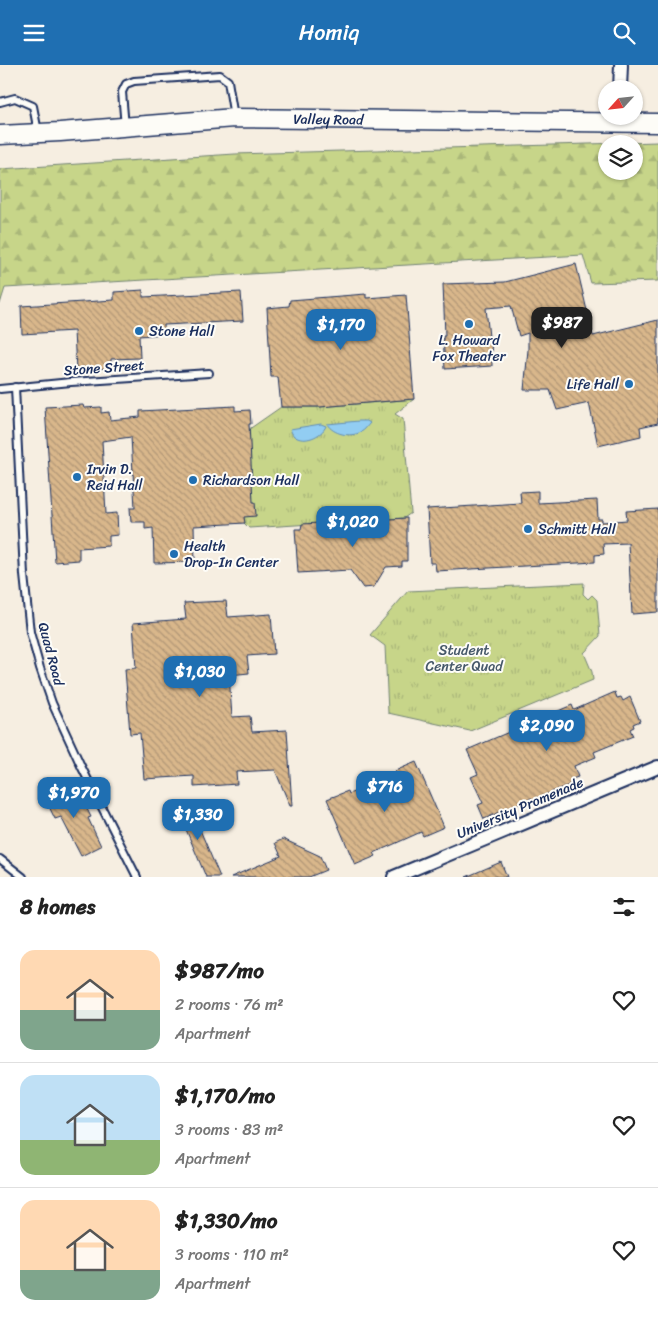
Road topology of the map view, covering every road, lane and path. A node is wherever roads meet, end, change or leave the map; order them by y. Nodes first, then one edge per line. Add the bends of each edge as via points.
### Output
1 (621, 65) edge
2 (620, 80) edge
3 (0, 102) edge
4 (234, 118) junction
5 (598, 119) edge
6 (643, 121) edge
7 (658, 123) edge
8 (125, 127) junction
9 (38, 133) junction
10 (0, 135) edge
11 (209, 373) dead end
12 (15, 387) junction
13 (0, 389) edge
14 (658, 767) edge
15 (0, 859) edge
16 (23, 877) edge
17 (137, 877) edge
18 (394, 877) edge

1 - 2 street
3 - 9 lane via 15,98 33,106
4 - 5 main road, Valley Road
4 - 8 main road, Valley Road
4 - 8 lane via 228,81 220,75 134,81 126,84 122,92
6 - 7 main road, Valley Road
8 - 9 main road, Valley Road
9 - 10 main road, Valley Road
11 - 12 lane, Stone Street
12 - 13 lane, Stone Street
12 - 17 lane, Quad Road via 24,575 30,632 52,703
14 - 18 street, University Promenade
15 - 16 lane

